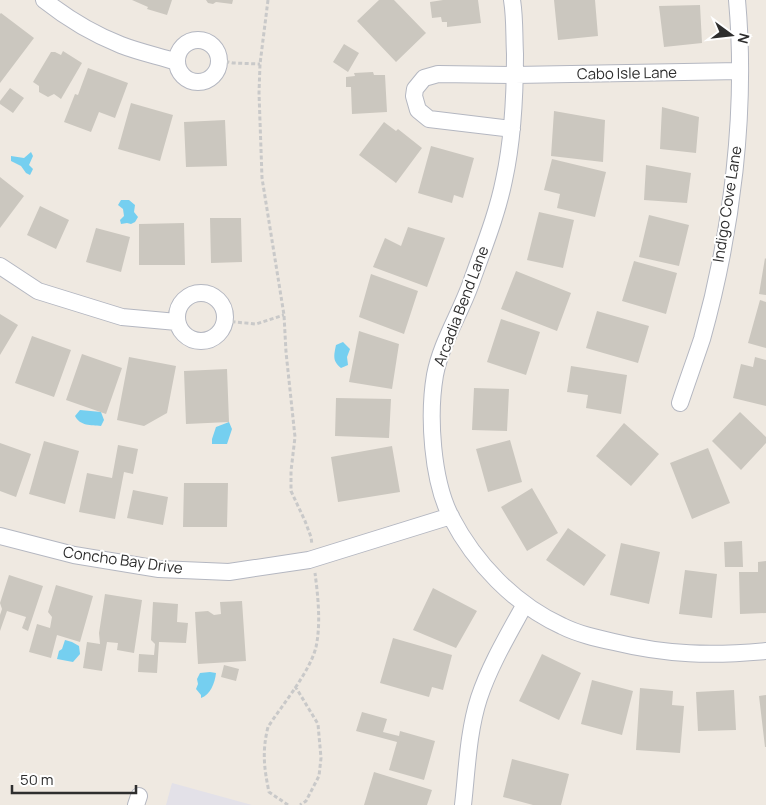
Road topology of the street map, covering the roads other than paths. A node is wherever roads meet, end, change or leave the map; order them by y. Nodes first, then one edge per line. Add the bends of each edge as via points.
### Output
1 (44, 0) edge
2 (512, 0) edge
3 (737, 0) edge
4 (177, 62) junction
5 (740, 71) junction
6 (515, 75) junction
7 (512, 129) junction
8 (0, 266) edge
9 (177, 322) junction
10 (680, 403) dead end
11 (451, 516) junction
12 (0, 536) edge
13 (525, 604) junction
14 (766, 651) edge
15 (463, 805) edge

1 - 4 street via 93,33
2 - 6 street, Arcadia Bend Lane
3 - 5 street, Indigo Cove Lane
4 - 4 street via 180,49 197,40 209,43 218,53 219,60 216,72 199,82 182,74
5 - 6 street, Cabo Isle Lane
5 - 10 street, Indigo Cove Lane via 728,221 702,339
6 - 7 street, Arcadia Bend Lane
6 - 7 street, Cabo Isle Lane via 430,75 419,83 414,96 418,110 429,119
7 - 11 street, Arcadia Bend Lane via 504,181 488,236 435,374 432,444
8 - 9 street via 38,291 122,317
9 - 9 street via 178,306 189,295 204,292 223,305 223,329 210,340 193,340 180,330
11 - 12 street, Concho Bay Drive via 313,558 229,572 158,569 74,555
11 - 13 street, Arcadia Bend Lane via 500,585
13 - 14 street, Arcadia Bend Lane via 562,626 642,649 721,655
13 - 15 street via 495,658 479,699 470,740

